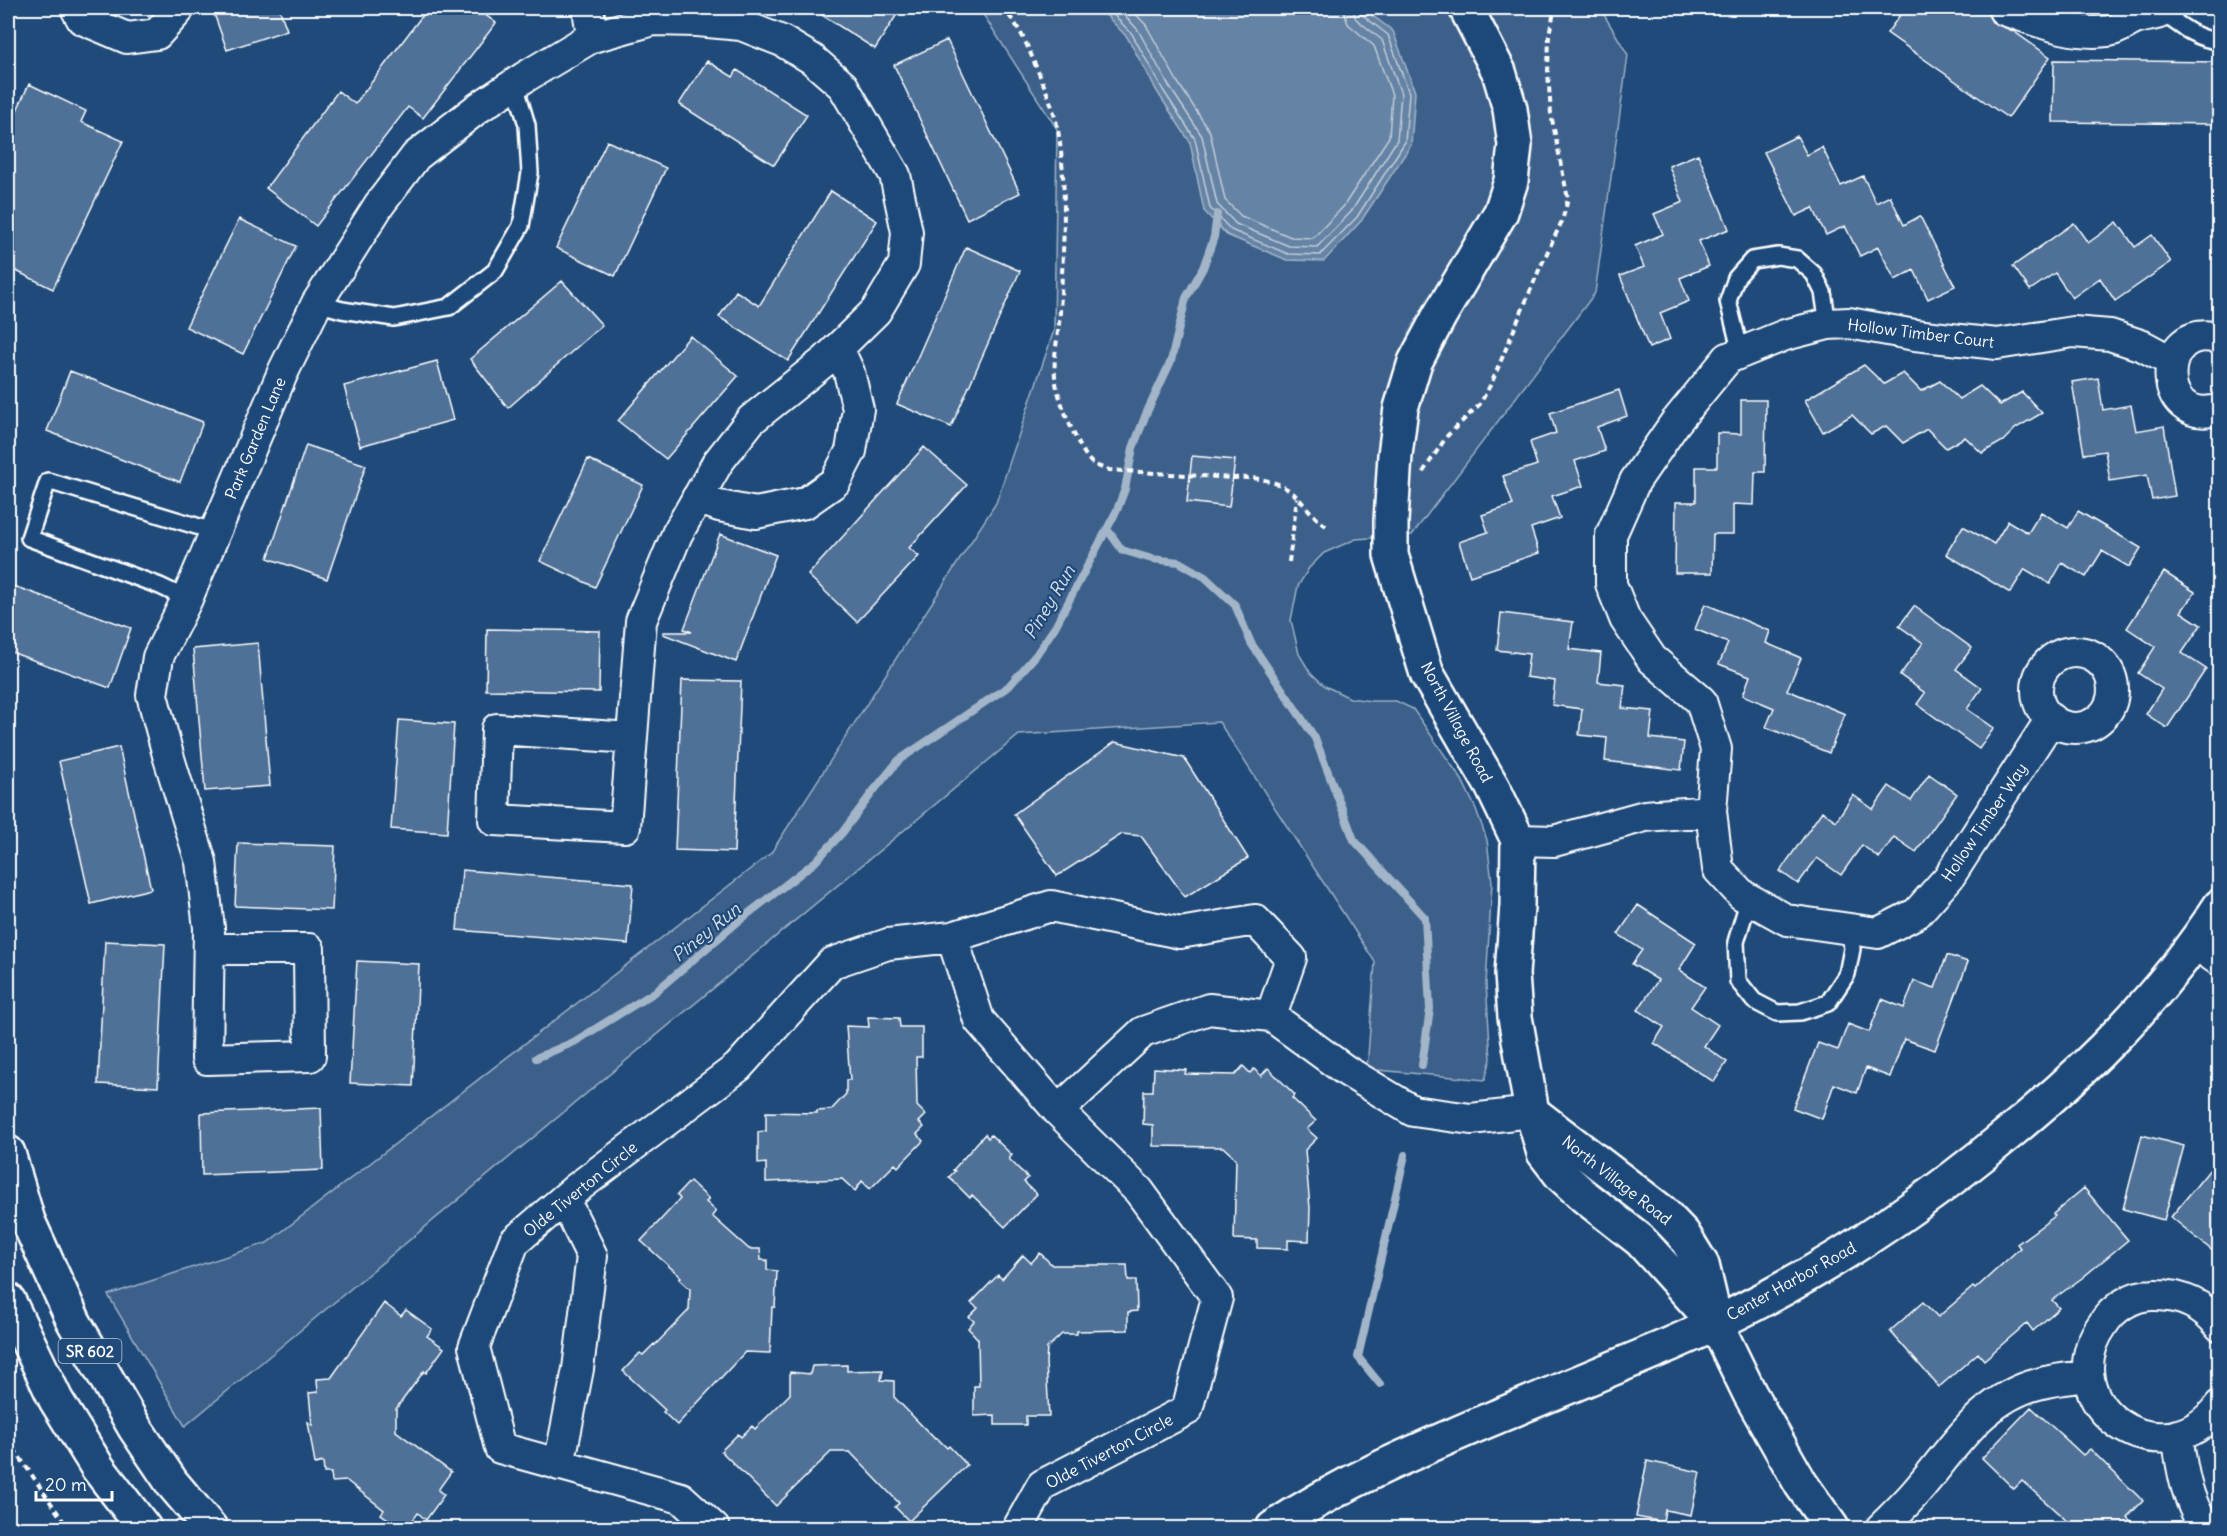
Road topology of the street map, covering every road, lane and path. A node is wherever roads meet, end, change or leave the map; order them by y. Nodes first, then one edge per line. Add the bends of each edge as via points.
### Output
1 (76, 8) edge
2 (177, 8) edge
3 (588, 8) edge
4 (1002, 8) edge
5 (1466, 8) edge
6 (1555, 8) edge
7 (2004, 10) dead end
8 (2165, 10) edge
9 (592, 37) junction
10 (2220, 40) edge
11 (515, 84) junction
12 (317, 303) junction
13 (1828, 324) junction
14 (2220, 339) edge
15 (838, 348) junction
16 (1741, 353) junction
17 (2171, 361) junction
18 (2220, 409) edge
19 (1421, 476) dead end
20 (1297, 497) junction
21 (697, 498) junction
22 (1326, 526) dead end
23 (216, 532) junction
24 (1289, 562) dead end
25 (186, 599) junction
26 (2052, 719) dead end
27 (631, 738) junction
28 (1711, 811) junction
29 (1518, 840) junction
30 (1749, 899) junction
31 (2220, 906) edge
32 (1850, 929) junction
33 (952, 937) junction
34 (208, 949) junction
35 (2207, 952) edge
36 (1271, 1016) junction
37 (1058, 1112) junction
38 (1532, 1112) junction
39 (8, 1153) edge
40 (564, 1199) junction
41 (8, 1300) edge
42 (1716, 1324) junction
43 (2220, 1326) edge
44 (2088, 1376) junction
45 (2220, 1404) edge
46 (2177, 1436) junction
47 (8, 1440) edge
48 (559, 1465) junction
49 (68, 1528) edge
50 (144, 1528) edge
51 (210, 1528) edge
52 (714, 1528) edge
53 (1018, 1528) edge
54 (1273, 1528) edge
55 (1832, 1528) edge
56 (1881, 1528) edge
57 (2206, 1528) edge

1 - 2 street via 82,19 127,38 157,34
3 - 9 street
4 - 20 path via 1012,17 1028,46 1058,129 1062,240 1054,374 1059,398 1085,453 1093,464 1109,470 1251,477 1273,481
5 - 29 street, North Village Road via 1499,72 1510,109 1515,145 1511,181 1502,212 1415,362 1398,427 1391,555 1427,674 1492,786
6 - 19 path via 1548,72 1551,114 1568,199 1562,221 1480,404 1447,436
7 - 8 street via 2067,31 2108,31
8 - 10 lane via 2183,28 2210,40
9 - 11 street, Park Garden Lane
9 - 15 street, Park Garden Lane via 653,20 741,25 782,40 843,86 895,176 907,232 904,264 876,311
11 - 12 street, Park Garden Lane via 416,156 379,205
11 - 12 lane via 527,125 530,173 521,226 495,271 449,307 394,318
12 - 23 street, Park Garden Lane via 283,372
13 - 16 street, Hollow Timber Court via 1785,335
13 - 16 lane via 1823,292 1814,274 1797,259 1778,256 1752,260 1736,278 1728,301
13 - 17 street, Hollow Timber Court via 1849,323 1997,344 2073,332 2110,335
14 - 17 street via 2200,337 2187,342
15 - 21 street, Park Garden Lane via 751,420 718,462
15 - 21 street via 858,409 851,451 835,482 805,503 756,513
16 - 28 street, Hollow Timber Court via 1728,358 1675,423 1635,481 1611,535 1611,584 1626,619 1652,659 1701,701 1716,749
17 - 18 street via 2170,385 2183,404 2206,412
20 - 22 path
20 - 24 path
21 - 27 street, Park Garden Lane via 677,534 641,621
23 - 25 street, Park Garden Lane
23 - 25 lane via 48,481 28,538
25 - 34 street, Park Garden Lane via 158,657 153,694 201,862
26 - 32 street, Hollow Timber Way via 1949,877 1917,913 1878,933
27 - 27 street, Park Garden Lane via 624,827 494,820 498,729
28 - 29 street via 1645,816 1554,842
28 - 30 street, Hollow Timber Way via 1718,869
29 - 38 street, North Village Road via 1512,974 1518,1037
30 - 32 street, Hollow Timber Way via 1787,920
30 - 32 lane via 1736,942 1738,981 1754,1001 1777,1013 1800,1012 1828,1003 1847,974 1852,948
31 - 35 street, Center Harbor Road
33 - 36 street, Olde Tiverton Circle via 1051,906 1180,933 1255,920 1291,958
33 - 37 street, Olde Tiverton Circle via 979,1020
33 - 40 street, Olde Tiverton Circle via 888,944 832,963 738,1066
34 - 34 street, Park Garden Lane via 207,1059 310,1056 309,949
35 - 42 street, Center Harbor Road via 2136,1015 2094,1060 1931,1194 1803,1278
36 - 37 street via 1209,1009 1143,1032
36 - 38 street via 1345,1070 1413,1111 1471,1119
37 - 53 street, Olde Tiverton Circle via 1139,1191 1217,1298 1187,1410 1042,1485
38 - 42 street, North Village Road via 1544,1153 1561,1175 1640,1240
39 - 51 street, SR 602 via 28,1221 74,1322 135,1428 172,1483
40 - 48 street via 592,1256 578,1369
40 - 48 street, Olde Tiverton Circle via 514,1242 474,1347 500,1448
41 - 50 street, SR 602 via 56,1400 98,1468
42 - 54 street, Center Harbor Road via 1410,1453 1344,1485
42 - 55 street, North Village Road via 1774,1439
43 - 44 street via 2192,1301 2169,1294 2147,1295 2126,1302 2108,1315 2095,1335 2088,1356
44 - 46 street via 2094,1396 2106,1414 2123,1427 2143,1436
44 - 56 street via 2037,1384 1990,1408
45 - 46 street via 2196,1428
46 - 57 street via 2186,1491
47 - 49 path
48 - 52 street, Olde Tiverton Circle via 681,1498

